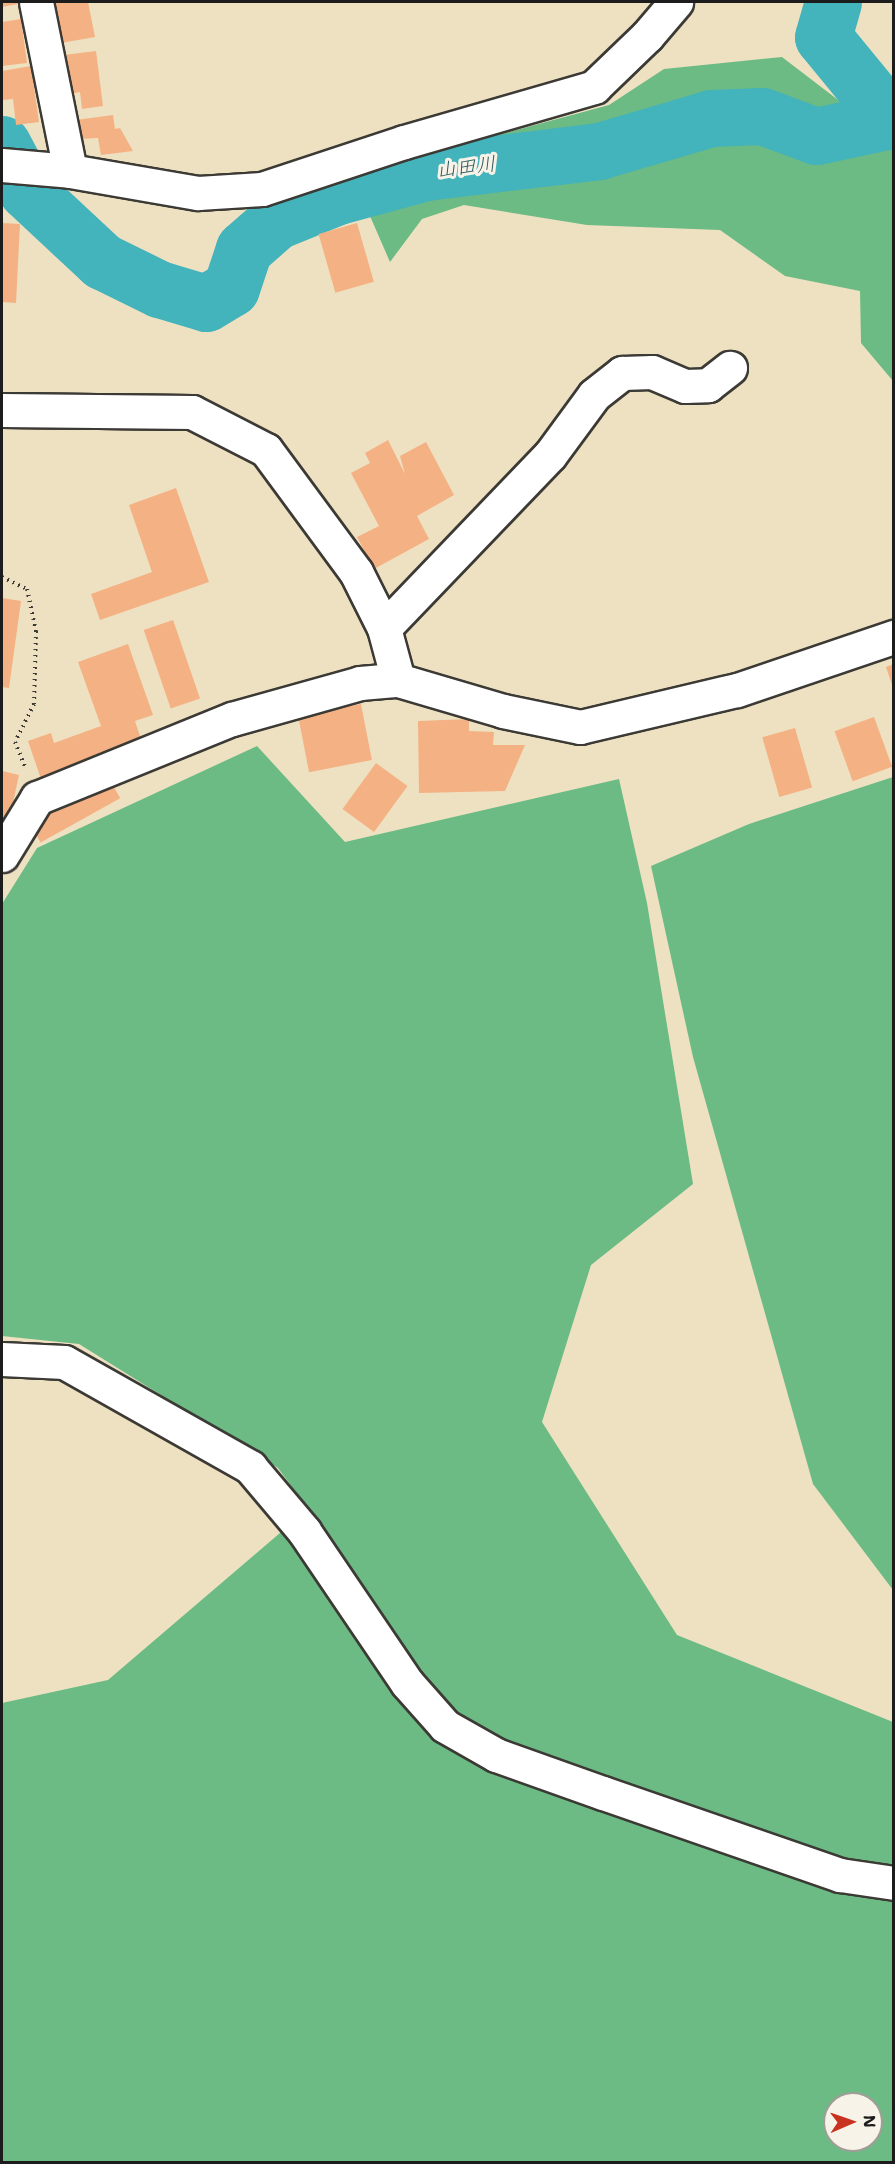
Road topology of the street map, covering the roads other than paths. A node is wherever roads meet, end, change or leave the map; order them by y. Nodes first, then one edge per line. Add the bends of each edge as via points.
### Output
1 (36, 2) edge
2 (676, 2) edge
3 (2, 165) edge
4 (70, 171) junction
5 (730, 368) dead end
6 (2, 410) edge
7 (384, 628) junction
8 (894, 638) edge
9 (398, 680) junction
10 (2, 855) edge
11 (2, 1359) edge
12 (894, 1883) edge

1 - 4 street
2 - 4 street via 594,87 404,142 262,189 198,193
3 - 4 street
5 - 7 street via 708,385 685,386 652,372 622,373 594,395 550,455
6 - 7 street via 192,412 266,450 356,572
7 - 9 street
8 - 9 street via 737,690 580,727 503,711
9 - 10 street via 360,683 232,719 37,798
11 - 12 street via 64,1362 250,1467 304,1531 407,1683 445,1726 496,1755 603,1793 840,1875

